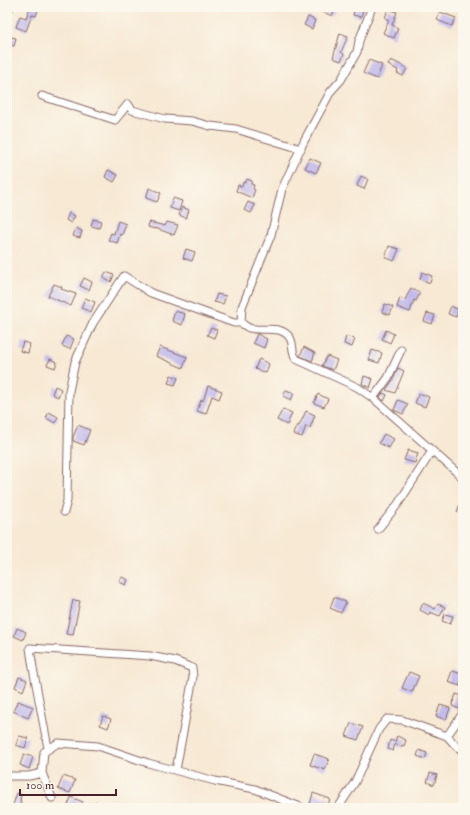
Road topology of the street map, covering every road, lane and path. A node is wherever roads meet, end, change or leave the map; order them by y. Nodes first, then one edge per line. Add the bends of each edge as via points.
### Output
1 (10, 7) edge
2 (372, 7) edge
3 (459, 7) edge
4 (463, 8) edge
5 (7, 11) edge
6 (42, 96) dead end
7 (301, 149) junction
8 (241, 323) junction
9 (401, 350) dead end
10 (374, 398) junction
11 (432, 451) junction
12 (463, 478) edge
13 (64, 512) dead end
14 (378, 529) dead end
15 (463, 713) edge
16 (447, 736) junction
17 (48, 748) junction
18 (463, 751) edge
19 (176, 770) junction
20 (42, 773) junction
21 (7, 776) edge
22 (52, 798) dead end
23 (302, 808) edge
24 (338, 808) edge

1 - 5 street
2 - 7 street via 357,52 341,80 331,91
3 - 4 street
6 - 7 street via 115,120 128,104 132,110 166,119 236,129
7 - 8 street via 282,189 270,235 242,307
8 - 10 street via 249,328 275,329 285,333 291,339 292,353 296,359 357,387
8 - 13 street via 234,324 151,294 124,276 93,324 75,362 69,391 67,501
9 - 10 street via 388,378
10 - 11 street
11 - 12 street
11 - 14 street via 398,504
15 - 16 street
16 - 18 street
16 - 24 street via 402,720 387,719 379,729 355,782
17 - 19 street via 58,743 98,746
17 - 19 street via 30,648 150,656 175,661 192,668 193,678
17 - 20 street via 44,752
19 - 23 street via 255,789
20 - 21 street
20 - 22 street

